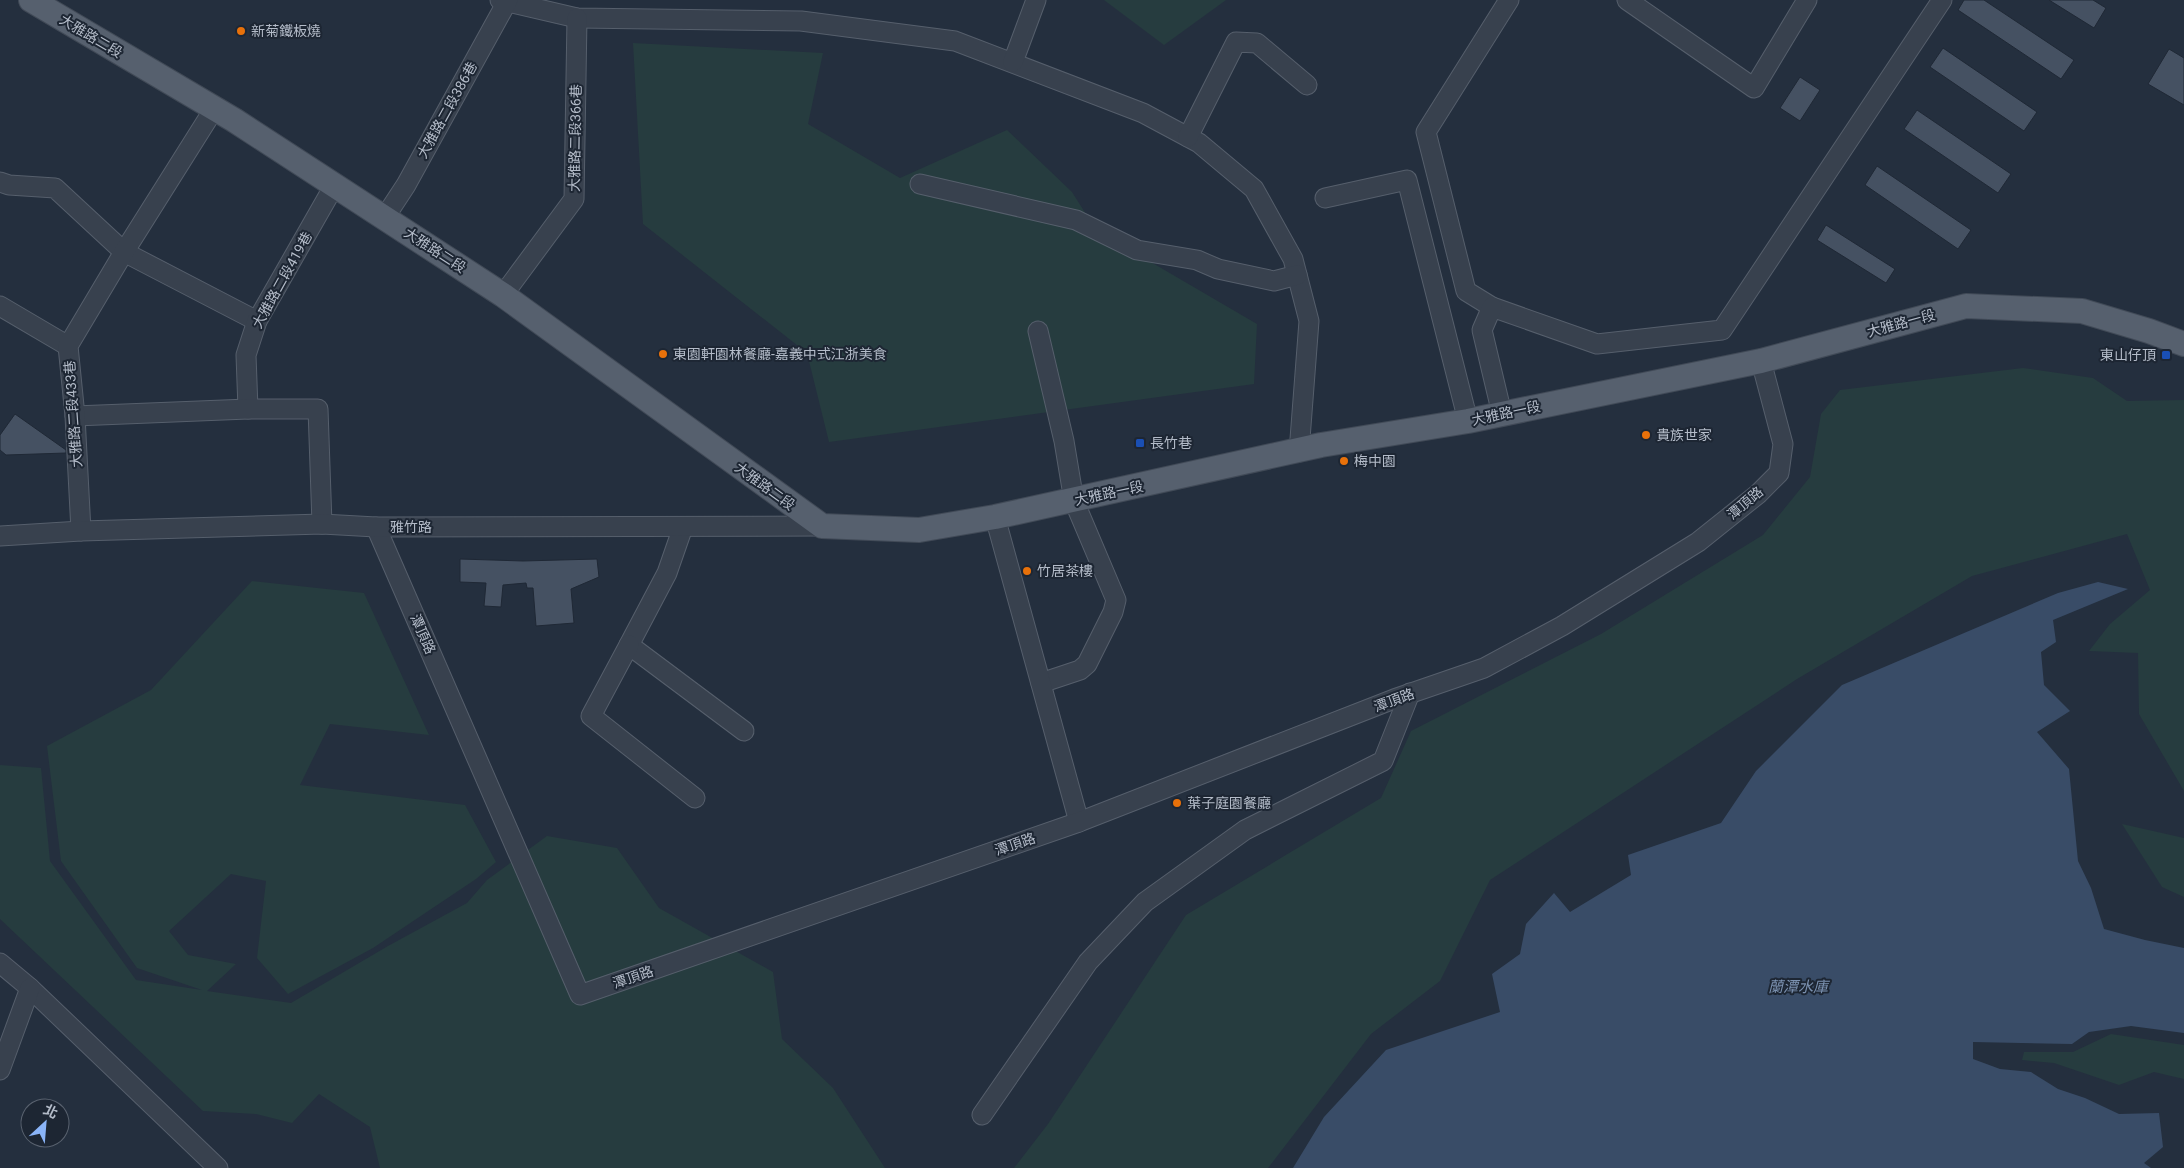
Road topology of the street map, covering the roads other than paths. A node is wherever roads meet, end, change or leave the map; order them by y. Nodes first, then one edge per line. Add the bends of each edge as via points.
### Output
1 (505, 0) edge
2 (1036, 0) edge
3 (1509, 0) edge
4 (1627, 0) edge
5 (1807, 0) edge
6 (1942, 0) edge
7 (40, 2) edge
8 (578, 18) junction
9 (1013, 62) junction
10 (1307, 85) dead end
11 (214, 109) junction
12 (1188, 137) junction
13 (0, 182) edge
14 (920, 184) dead end
15 (334, 186) junction
16 (1325, 198) dead end
17 (385, 218) junction
18 (124, 252) junction
19 (1297, 275) junction
20 (503, 295) junction
21 (0, 306) edge
22 (1492, 307) junction
23 (257, 321) junction
24 (1038, 331) dead end
25 (2184, 344) edge
26 (68, 346) junction
27 (1761, 360) junction
28 (248, 409) junction
29 (1502, 414) junction
30 (75, 416) junction
31 (1468, 421) junction
32 (1299, 452) junction
33 (1074, 500) junction
34 (995, 517) junction
35 (322, 524) junction
36 (822, 526) junction
37 (376, 527) junction
38 (683, 527) junction
39 (81, 531) junction
40 (0, 536) edge
41 (629, 645) junction
42 (1041, 683) junction
43 (1410, 693) junction
44 (744, 731) dead end
45 (696, 798) dead end
46 (1079, 822) junction
47 (0, 963) edge
48 (30, 988) junction
49 (0, 1070) edge
50 (982, 1115) dead end
51 (218, 1168) edge

1 - 8 street
1 - 17 street, 大雅路二段386巷
2 - 9 street
3 - 22 street via 1426,132 1466,292
4 - 5 street via 1754,88
6 - 22 street via 1722,330 1597,344
7 - 11 main road, 大雅路二段
8 - 9 street via 801,21 955,41
8 - 20 street, 大雅路二段366巷 via 574,200
9 - 12 street via 1143,113
10 - 12 street via 1257,43 1236,42
11 - 15 main road, 大雅路二段
11 - 18 street, 大雅路二段433巷
12 - 19 street via 1254,190 1292,259
13 - 18 street via 55,188
14 - 19 street via 1076,220 1137,250 1197,260 1218,269 1274,281
15 - 17 main road, 大雅路二段
15 - 23 street, 大雅路二段419巷
16 - 31 street via 1407,180
17 - 20 main road, 大雅路二段
18 - 23 street
18 - 26 street, 大雅路二段433巷
19 - 32 street via 1309,320
20 - 36 main road, 大雅路二段
21 - 26 street
22 - 29 street via 1482,330
23 - 28 street, 大雅路二段419巷 via 246,356
24 - 33 street via 1064,441
25 - 27 main road, 大雅路一段 via 2149,330 2082,311 1966,306
26 - 30 street, 大雅路二段433巷
27 - 29 main road, 大雅路一段
27 - 43 street, 潭頂路 via 1782,444 1779,473 1758,494 1698,542 1562,626 1484,668
28 - 30 street
28 - 35 street via 318,409
29 - 31 main road, 大雅路一段
30 - 39 street, 大雅路二段433巷
31 - 32 main road, 大雅路一段
32 - 33 main road, 大雅路一段
33 - 34 main road, 大雅路一段
33 - 42 street via 1116,600 1086,664 1080,670
34 - 36 main road, 大雅路一段 via 920,530
34 - 42 street
35 - 37 street, 雅竹路
35 - 39 street, 雅竹路
36 - 38 street, 雅竹路
37 - 38 street, 雅竹路
37 - 46 street, 潭頂路 via 580,995
38 - 41 street via 667,573
39 - 40 street, 雅竹路
41 - 44 street
41 - 45 street via 591,716
42 - 46 street
43 - 46 street, 潭頂路
43 - 50 street via 1383,761 1245,830 1145,902 1088,962
47 - 48 street
48 - 49 street
48 - 51 street

